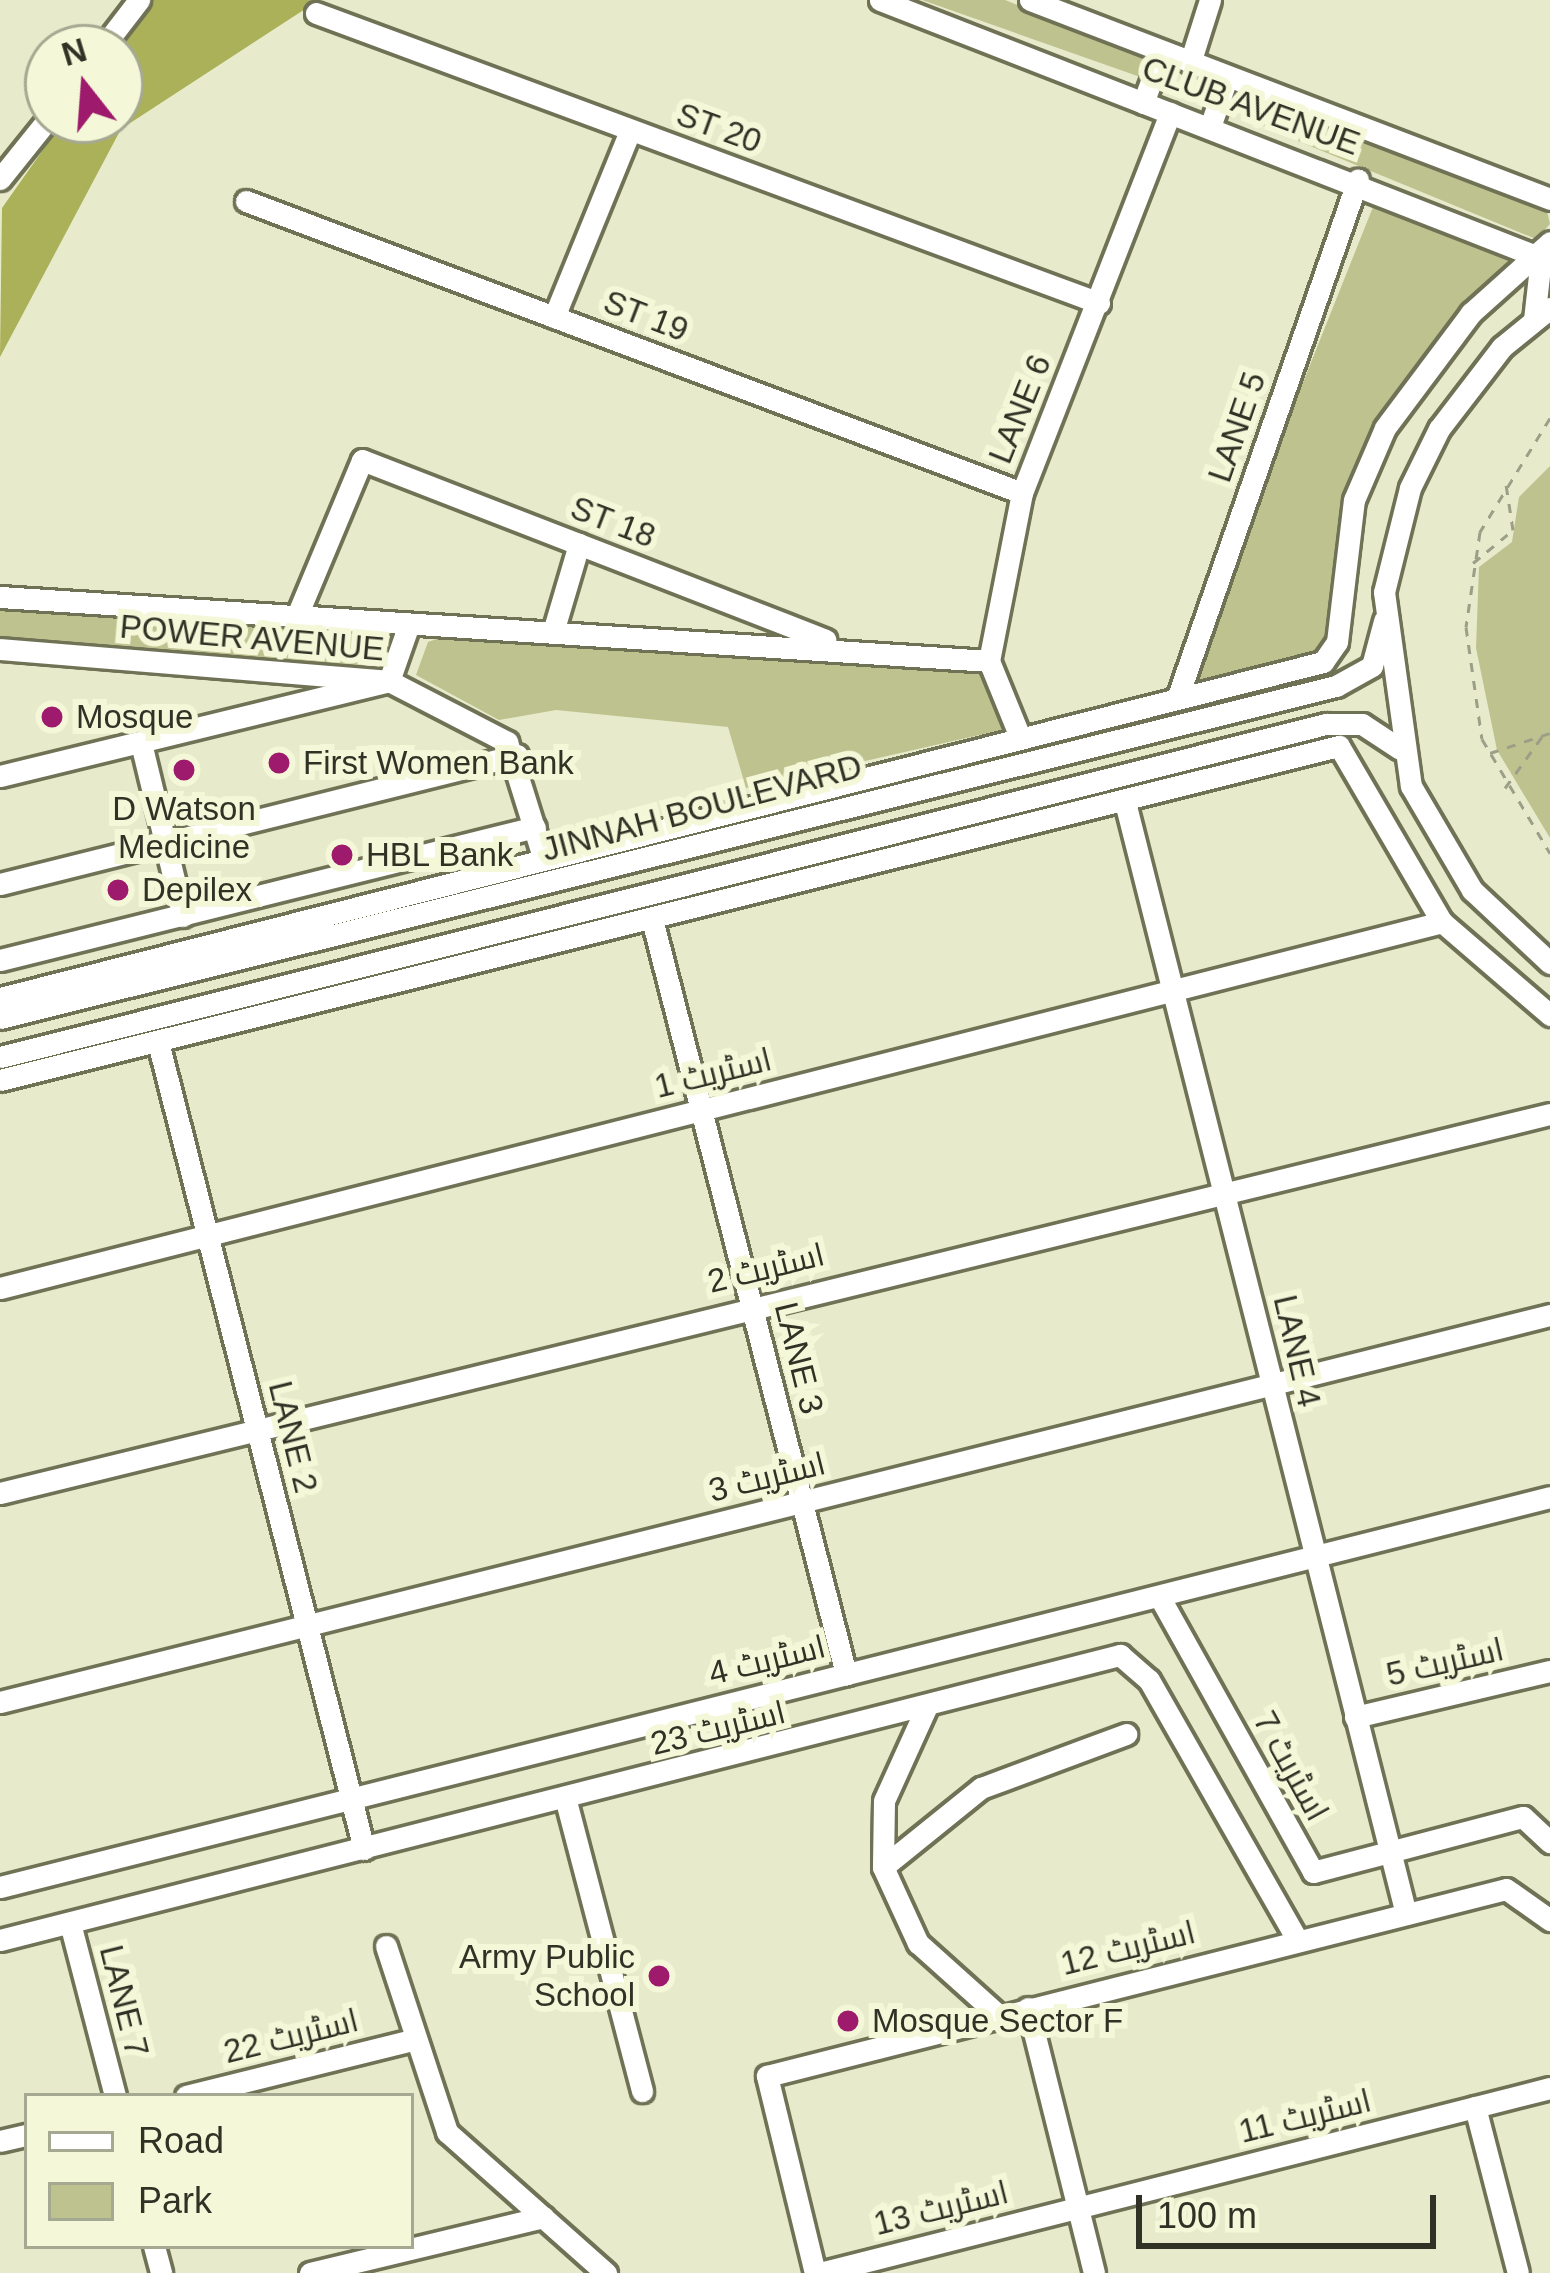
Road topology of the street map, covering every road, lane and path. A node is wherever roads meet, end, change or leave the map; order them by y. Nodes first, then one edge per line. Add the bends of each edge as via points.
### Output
1 (139, 0) edge
2 (880, 0) edge
3 (1030, 0) edge
4 (1210, 0) edge
5 (316, 13) dead end
6 (120, 24) edge
7 (1162, 52) junction
8 (1190, 63) junction
9 (1227, 78) junction
10 (1143, 103) junction
11 (1170, 113) junction
12 (1210, 127) junction
13 (630, 130) junction
14 (28, 144) edge
15 (0, 179) edge
16 (1358, 179) junction
17 (1550, 199) edge
18 (246, 201) dead end
19 (1545, 250) edge
20 (1100, 303) junction
21 (1542, 313) edge
22 (554, 317) junction
23 (1550, 418) edge
24 (1505, 482) junction
25 (1022, 493) junction
26 (579, 544) junction
27 (1473, 563) junction
28 (0, 597) edge
29 (296, 618) junction
30 (1384, 621) junction
31 (408, 627) junction
32 (553, 632) junction
33 (844, 648) junction
34 (0, 649) edge
35 (989, 661) junction
36 (388, 681) junction
37 (1178, 696) junction
38 (1547, 734) edge
39 (1020, 737) junction
40 (141, 743) junction
41 (1400, 749) junction
42 (1488, 754) junction
43 (517, 755) junction
44 (0, 776) edge
45 (1504, 790) junction
46 (1125, 802) junction
47 (535, 827) junction
48 (170, 845) junction
49 (1550, 853) edge
50 (543, 857) junction
51 (0, 884) edge
52 (183, 916) junction
53 (652, 919) junction
54 (1442, 922) junction
55 (0, 960) edge
56 (1545, 960) edge
57 (1179, 992) junction
58 (1516, 992) junction
59 (0, 998) edge
60 (1550, 1016) edge
61 (0, 1018) edge
62 (158, 1042) junction
63 (0, 1057) edge
64 (0, 1080) edge
65 (701, 1110) junction
66 (1550, 1114) edge
67 (1226, 1186) junction
68 (208, 1236) junction
69 (0, 1288) edge
70 (752, 1306) junction
71 (1550, 1315) edge
72 (1270, 1384) junction
73 (257, 1429) junction
74 (0, 1492) edge
75 (1550, 1497) edge
76 (802, 1502) junction
77 (1313, 1556) junction
78 (1159, 1596) junction
79 (308, 1625) junction
80 (1550, 1671) edge
81 (846, 1674) junction
82 (0, 1702) edge
83 (927, 1706) junction
84 (1355, 1717) junction
85 (1126, 1734) dead end
86 (352, 1799) junction
87 (566, 1801) junction
88 (1550, 1842) edge
89 (364, 1849) junction
90 (1390, 1849) junction
91 (883, 1867) junction
92 (0, 1887) edge
93 (1406, 1915) junction
94 (1550, 1920) edge
95 (70, 1923) junction
96 (1297, 1939) junction
97 (0, 1940) edge
98 (386, 1946) dead end
99 (1028, 2008) junction
100 (997, 2014) junction
101 (412, 2040) junction
102 (1550, 2088) edge
103 (642, 2091) dead end
104 (114, 2093) edge
105 (198, 2093) edge
106 (1475, 2107) junction
107 (1077, 2208) junction
108 (542, 2217) junction
109 (371, 2266) edge
110 (310, 2273) edge
111 (606, 2273) edge
112 (818, 2273) edge
113 (1094, 2273) edge
114 (1518, 2273) edge

1 - 6 street
2 - 10 street, CLUB AVENUE
3 - 7 street, CLUB AVENUE
4 - 8 street
5 - 13 street, ST 20
7 - 8 street, CLUB AVENUE
7 - 10 street
8 - 9 street, CLUB AVENUE
9 - 12 street
9 - 17 street, CLUB AVENUE
10 - 11 street, CLUB AVENUE
11 - 12 street, CLUB AVENUE
11 - 20 street, LANE 6
12 - 16 street, CLUB AVENUE
13 - 20 street, ST 20
13 - 22 street
14 - 15 street
16 - 19 street, CLUB AVENUE
16 - 37 street, LANE 5
18 - 22 street, ST 19
19 - 21 street
19 - 37 street via 1471,313 1385,428 1354,500 1334,655
20 - 25 street, LANE 6
21 - 30 street via 1439,429 1410,488
22 - 25 street, ST 19
23 - 24 path
24 - 27 path
24 - 27 path via 1513,530
25 - 35 street, LANE 6
26 - 29 street, ST 18 via 356,462
26 - 32 street
26 - 33 street, ST 18
27 - 42 path via 1469,683
28 - 29 street, POWER AVENUE
29 - 31 street, POWER AVENUE
30 - 41 street via 1406,735
30 - 61 street, JINNAH BOULEVARD via 1372,666 1336,686
31 - 32 street, POWER AVENUE
31 - 36 street
32 - 33 street, POWER AVENUE
33 - 35 street
34 - 36 street, POWER AVENUE
35 - 39 street
36 - 40 street
36 - 43 street, POWER AVENUE via 488,727
37 - 39 street
38 - 42 path
38 - 45 path
39 - 50 street
40 - 44 street
40 - 48 street
41 - 56 street via 1435,837
41 - 63 street via 1362,724 1326,724
42 - 45 path
43 - 47 street
43 - 48 street
45 - 49 path
46 - 53 street
46 - 54 street via 1349,749 1379,824
46 - 57 street, LANE 4
47 - 50 street
47 - 52 street
48 - 51 street
48 - 52 street
50 - 59 street
52 - 55 street
53 - 62 street
53 - 65 street, LANE 3
54 - 57 street, اسٹریٹ 1
54 - 58 street
56 - 58 street
57 - 65 street, اسٹریٹ 1
57 - 67 street, LANE 4
58 - 60 street
62 - 64 street
62 - 68 street, LANE 2
65 - 68 street, اسٹریٹ 1
65 - 70 street, LANE 3
66 - 67 street, اسٹریٹ 2
67 - 70 street, اسٹریٹ 2
67 - 72 street, LANE 4
68 - 69 street, اسٹریٹ 1
68 - 73 street, LANE 2
70 - 73 street, اسٹریٹ 2
70 - 76 street, LANE 3
71 - 72 street, اسٹریٹ 3
72 - 76 street, اسٹریٹ 3
72 - 77 street, LANE 4
73 - 74 street, اسٹریٹ 2
73 - 79 street, LANE 2
75 - 77 street, اسٹریٹ 4
76 - 79 street, اسٹریٹ 3
76 - 81 street, LANE 3
77 - 78 street, اسٹریٹ 4
77 - 84 street, LANE 4
78 - 81 street, اسٹریٹ 4
78 - 90 street, اسٹریٹ 7 via 1312,1872
79 - 82 street, اسٹریٹ 3
79 - 86 street, LANE 2
80 - 84 street, اسٹریٹ 5
81 - 86 street, اسٹریٹ 4
83 - 87 street, اسٹریٹ 23
83 - 91 street via 884,1801
83 - 96 street, اسٹریٹ 23 via 1131,1655
84 - 90 street, LANE 4
85 - 91 street via 981,1787
86 - 89 street, LANE 2
86 - 92 street, اسٹریٹ 4
87 - 89 street, اسٹریٹ 23
87 - 103 street
88 - 90 street, اسٹریٹ 7 via 1523,1817
89 - 95 street, اسٹریٹ 23
90 - 93 street, LANE 4
91 - 100 street via 918,1942
93 - 94 street, اسٹریٹ 12 via 1506,1889
93 - 96 street, اسٹریٹ 12
95 - 97 street, اسٹریٹ 23
95 - 104 street, LANE 7
96 - 99 street, اسٹریٹ 12
98 - 101 street
99 - 100 street, اسٹریٹ 12
99 - 107 street
100 - 112 street, اسٹریٹ 12 via 767,2076
101 - 105 street, اسٹریٹ 22
101 - 108 street via 447,2132
102 - 106 street, اسٹریٹ 11
106 - 107 street, اسٹریٹ 11
106 - 114 street
107 - 112 street, اسٹریٹ 13
107 - 113 street
108 - 109 street
108 - 111 street
109 - 110 street

